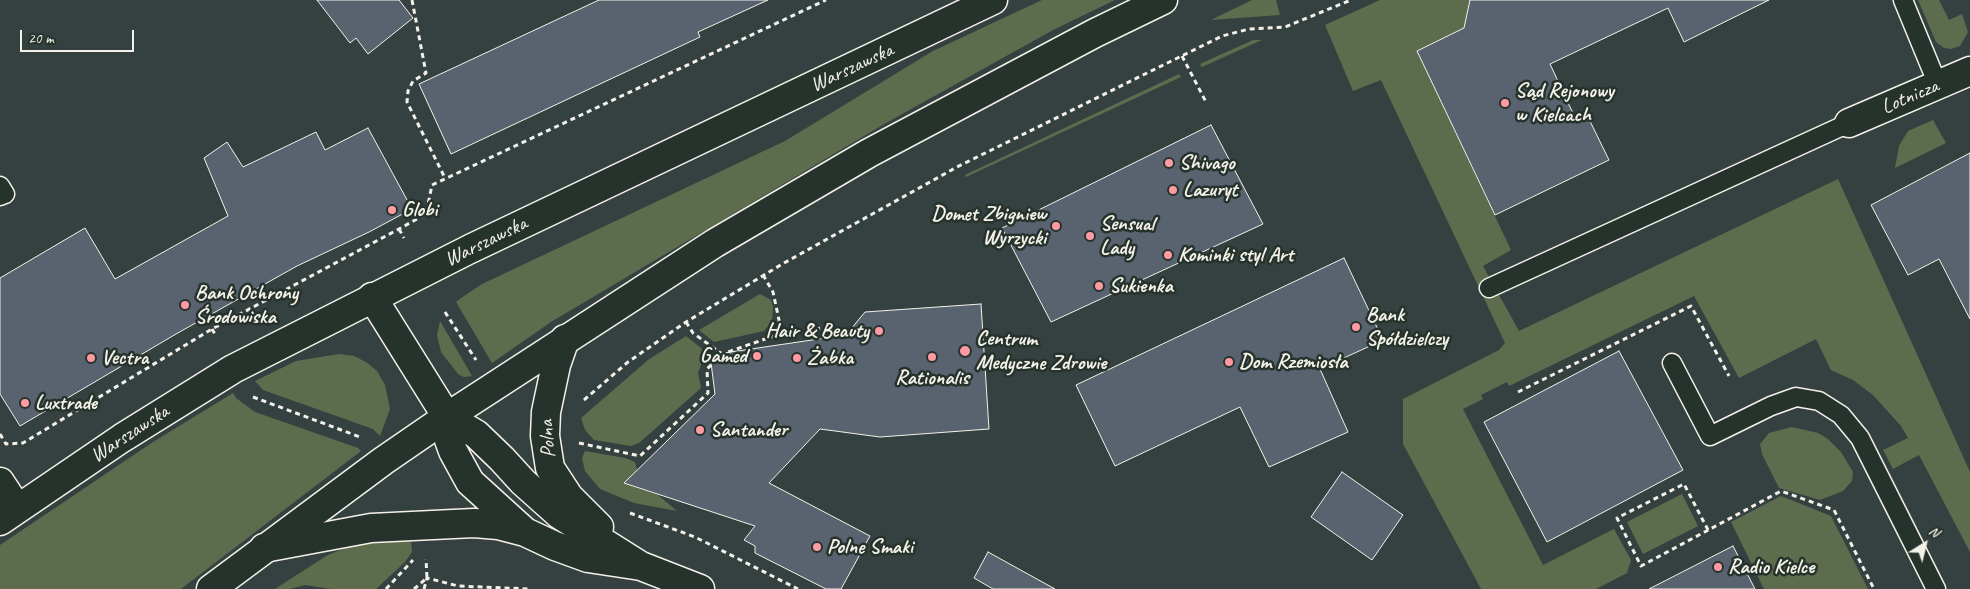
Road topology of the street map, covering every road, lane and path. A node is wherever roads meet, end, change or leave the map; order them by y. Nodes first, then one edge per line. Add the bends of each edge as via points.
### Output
1 (412, 0) edge
2 (826, 0) edge
3 (993, 0) edge
4 (1163, 0) edge
5 (1351, 0) edge
6 (1903, 0) edge
7 (1182, 56) junction
8 (1970, 71) edge
9 (1938, 84) junction
10 (1206, 102) dead end
11 (1849, 123) joint
12 (445, 178) junction
13 (0, 186) edge
14 (0, 196) edge
15 (399, 229) junction
16 (404, 238) dead end
17 (763, 275) junction
18 (1489, 288) dead end
19 (372, 298) junction
20 (445, 312) dead end
21 (686, 322) junction
22 (834, 326) dead end
23 (212, 329) junction
24 (782, 334) junction
25 (216, 336) dead end
26 (565, 339) junction
27 (722, 354) junction
28 (477, 362) dead end
29 (1672, 363) dead end
30 (1729, 376) dead end
31 (1518, 392) dead end
32 (250, 394) dead end
33 (581, 402) dead end
34 (447, 417) junction
35 (0, 434) edge
36 (366, 440) dead end
37 (578, 443) dead end
38 (0, 482) edge
39 (626, 511) dead end
40 (8, 515) edge
41 (1708, 530) junction
42 (525, 532) junction
43 (264, 548) junction
44 (426, 554) dead end
45 (416, 555) dead end
46 (641, 566) junction
47 (427, 578) junction
48 (211, 589) edge
49 (386, 589) edge
50 (414, 589) edge
51 (424, 589) edge
52 (529, 589) edge
53 (700, 589) edge
54 (798, 589) edge
55 (1874, 589) edge
56 (1936, 589) edge

1 - 12 path via 426,74 413,81 407,102
2 - 12 path
3 - 19 main road, Warszawska
4 - 26 main road via 870,153 715,244
5 - 7 path via 1285,27 1249,29 1222,36
6 - 9 lane
7 - 10 path
7 - 17 path via 957,167
8 - 9 main road, Lotnicza
9 - 11 main road, Lotnicza
11 - 18 lane
12 - 15 path via 432,185 426,214
13 - 14 lane via 5,194
15 - 16 path
15 - 23 path
17 - 21 path
17 - 24 path via 773,292
19 - 34 main road, Polna
19 - 40 main road, Warszawska via 233,369 122,438
20 - 28 path
21 - 27 path via 693,333
21 - 33 path via 628,362
22 - 24 path
23 - 25 path
23 - 35 path via 22,443 6,444
24 - 27 path
26 - 34 main road
26 - 46 main road, Polna via 546,412 545,436 550,468 569,497
27 - 37 path via 707,369 708,392 640,456
29 - 56 lane via 1710,436 1771,406 1796,398 1819,400 1841,416 1863,444
30 - 31 path via 1691,306
32 - 36 path via 265,403
34 - 42 main road, Polna via 449,440 470,482
34 - 43 main road
34 - 46 main road, Polna via 476,434 560,515
38 - 40 main road
39 - 54 path via 696,537
41 - 41 path via 1641,566 1617,518 1684,484
41 - 55 path via 1781,491 1834,510
42 - 43 main road, Polna via 474,523 425,524 371,528
42 - 46 main road, Polna via 588,558
43 - 48 main road
44 - 47 path
45 - 49 path
46 - 53 main road, Polna
47 - 50 path
47 - 51 path
47 - 52 path via 458,586

